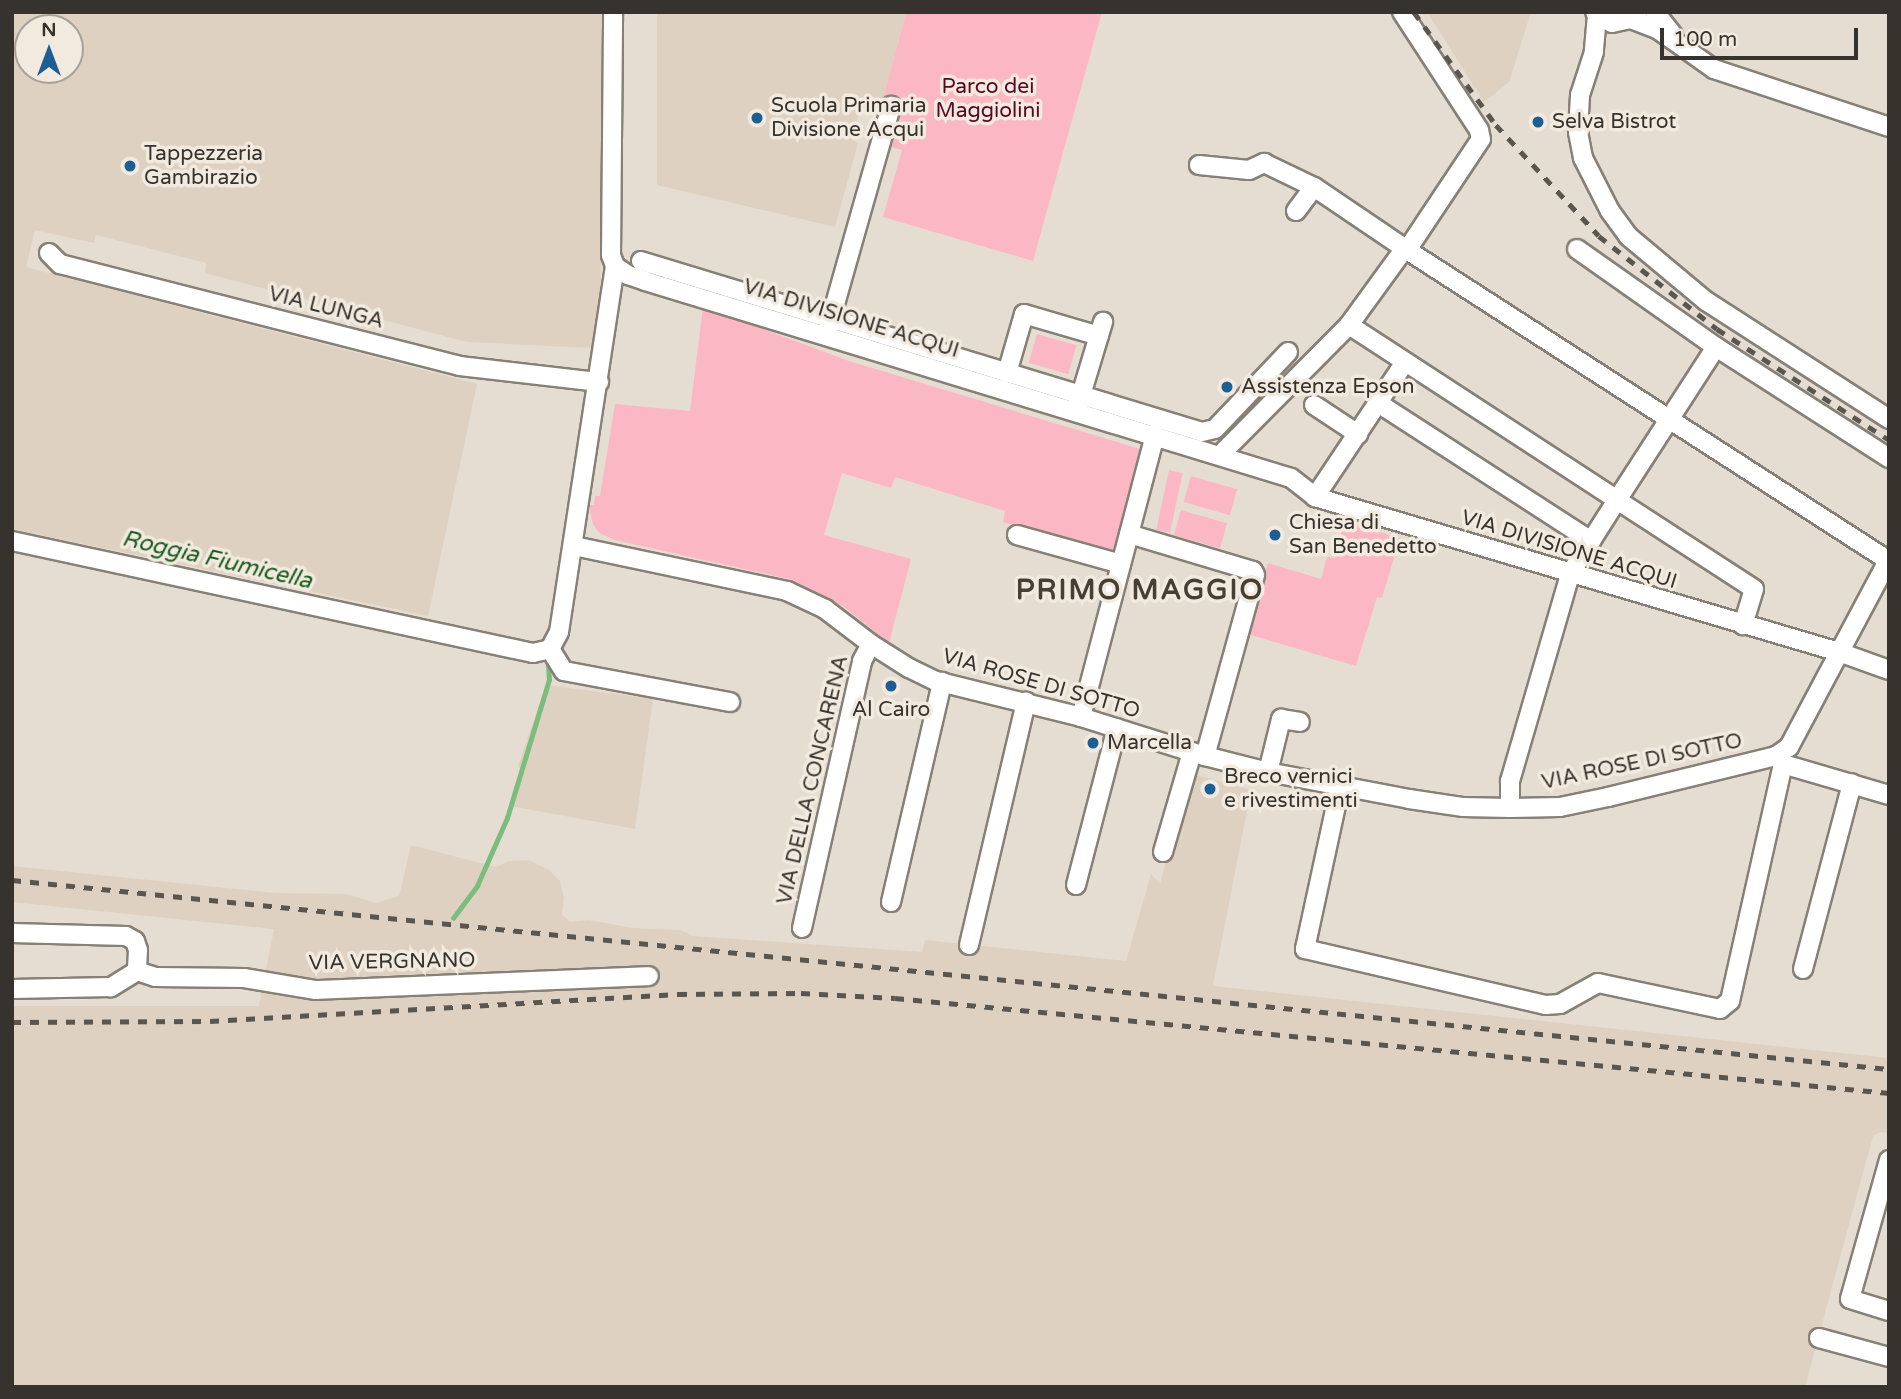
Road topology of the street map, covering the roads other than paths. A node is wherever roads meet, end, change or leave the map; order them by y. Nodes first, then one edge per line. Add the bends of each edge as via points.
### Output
1 (613, 12) edge
2 (1402, 12) edge
3 (1655, 12) edge
4 (1596, 13) edge
5 (1630, 18) edge
6 (1594, 52) junction
7 (1691, 56) junction
8 (891, 106) dead end
9 (1889, 127) edge
10 (1199, 165) dead end
11 (1314, 187) junction
12 (1296, 211) dead end
13 (1577, 249) dead end
14 (1407, 250) junction
15 (49, 253) dead end
16 (641, 261) dead end
17 (615, 266) junction
18 (1349, 325) junction
19 (829, 328) junction
20 (1716, 348) junction
21 (1288, 352) dead end
22 (1405, 362) junction
23 (1007, 373) junction
24 (1261, 381) junction
25 (599, 382) junction
26 (1279, 397) junction
27 (1078, 403) junction
28 (1378, 403) junction
29 (1314, 405) dead end
30 (1889, 419) edge
31 (1670, 421) junction
32 (1161, 431) junction
33 (1358, 434) junction
34 (1220, 455) junction
35 (1889, 458) edge
36 (1315, 497) junction
37 (1617, 500) junction
38 (1129, 534) junction
39 (1017, 535) dead end
40 (12, 541) edge
41 (1591, 541) junction
42 (574, 546) junction
43 (1888, 560) edge
44 (1121, 564) junction
45 (1570, 574) junction
46 (1743, 625) junction
47 (871, 644) junction
48 (550, 649) junction
49 (1839, 652) junction
50 (1889, 670) edge
51 (943, 682) junction
52 (730, 702) dead end
53 (1026, 702) junction
54 (1081, 717) junction
55 (1300, 722) dead end
56 (1117, 728) junction
57 (1198, 754) junction
58 (1780, 760) junction
59 (1268, 772) junction
60 (1852, 783) junction
61 (1340, 787) junction
62 (1889, 795) edge
63 (1510, 808) junction
64 (1163, 852) dead end
65 (1076, 885) dead end
66 (891, 902) dead end
67 (802, 928) dead end
68 (12, 933) edge
69 (969, 945) dead end
70 (1803, 969) dead end
71 (137, 971) junction
72 (649, 976) dead end
73 (12, 989) edge
74 (1888, 1168) edge
75 (1889, 1311) edge
76 (1819, 1338) dead end
77 (1889, 1357) edge

1 - 17 street via 611,241
2 - 14 street via 1479,130 1480,143
3 - 7 street
4 - 5 street via 1612,23
4 - 6 street
5 - 6 street
5 - 7 street via 1657,29
6 - 30 street via 1580,95 1578,132 1595,187 1628,236 1706,301
7 - 9 street via 1727,75
8 - 19 street
10 - 11 street via 1249,170 1264,163
11 - 12 street
11 - 14 street
13 - 20 street
14 - 18 street
14 - 31 street
15 - 25 street, VIA LUNGA via 60,264 460,366
16 - 19 street, VIA DIVISIONE ACQUI
17 - 19 street, VIA DIVISIONE ACQUI via 628,275
17 - 25 street
18 - 22 street
18 - 26 street
19 - 23 street, VIA DIVISIONE ACQUI
19 - 27 street, VIA DIVISIONE ACQUI
20 - 31 street
20 - 35 street
21 - 24 street, VIA DIVISIONE ACQUI
22 - 28 street
22 - 37 street
23 - 27 street, VIA DIVISIONE ACQUI
23 - 27 street via 1024,314 1101,329
24 - 26 street
24 - 32 street, VIA DIVISIONE ACQUI via 1209,432
25 - 42 street
26 - 34 street
27 - 32 street, VIA DIVISIONE ACQUI
28 - 33 street
28 - 41 street
29 - 33 street
31 - 37 street
31 - 43 street
32 - 34 street, VIA DIVISIONE ACQUI
32 - 38 street
33 - 36 street
34 - 36 street, VIA DIVISIONE ACQUI via 1291,478
36 - 45 street, VIA DIVISIONE ACQUI
37 - 41 street
37 - 46 street via 1754,589
38 - 44 street
38 - 57 street via 1255,575
39 - 44 street
40 - 48 street via 533,653
41 - 45 street
42 - 47 street, VIA ROSE DI SOTTO via 787,591 825,608
42 - 48 street via 559,632
43 - 49 street
44 - 54 street
45 - 46 street, VIA DIVISIONE ACQUI
45 - 63 street via 1510,781
46 - 49 street, VIA DIVISIONE ACQUI
47 - 51 street, VIA ROSE DI SOTTO
47 - 67 street, VIA DELLA CONCARENA via 862,661
48 - 52 street via 564,671
49 - 50 street, VIA DIVISIONE ACQUI
49 - 58 street
51 - 53 street, VIA ROSE DI SOTTO
51 - 66 street
53 - 54 street, VIA ROSE DI SOTTO
53 - 69 street
54 - 56 street, VIA ROSE DI SOTTO
55 - 59 street via 1281,719
56 - 57 street, VIA ROSE DI SOTTO
56 - 65 street
57 - 59 street, VIA ROSE DI SOTTO
57 - 64 street
58 - 60 street, VIA ROSE DI SOTTO
58 - 61 street via 1730,1001 1720,1009 1598,983 1560,1004 1546,1005 1305,949
58 - 63 street, VIA ROSE DI SOTTO via 1560,807
59 - 61 street, VIA ROSE DI SOTTO
60 - 62 street, VIA ROSE DI SOTTO
60 - 70 street
61 - 63 street, VIA ROSE DI SOTTO via 1463,807
68 - 71 street via 126,936 135,941
71 - 72 street, VIA VERGNANO via 155,977 244,978 316,990
71 - 73 street via 111,987
74 - 75 street via 1850,1300
76 - 77 street

